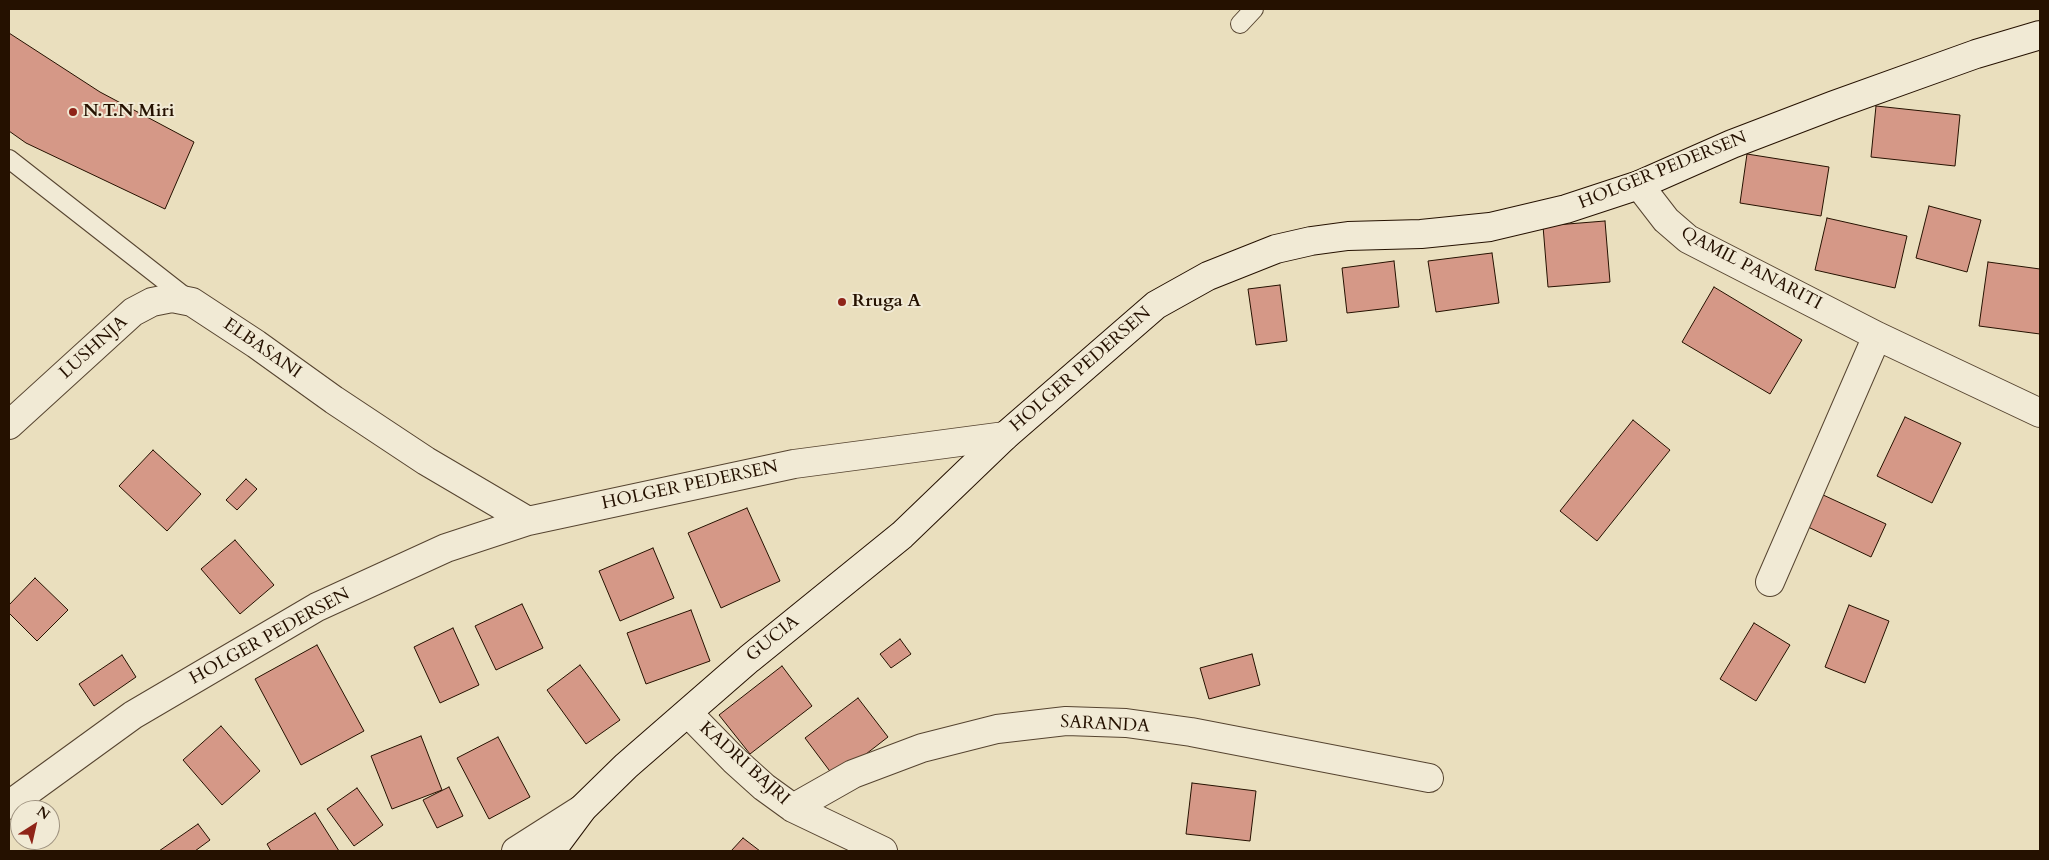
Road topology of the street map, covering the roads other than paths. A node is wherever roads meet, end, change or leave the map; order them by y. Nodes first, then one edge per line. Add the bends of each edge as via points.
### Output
1 (1254, 9) edge
2 (1240, 24) dead end
3 (2040, 35) edge
4 (9, 159) edge
5 (1639, 184) junction
6 (192, 302) junction
7 (1877, 336) junction
8 (2040, 413) edge
9 (9, 425) edge
10 (1005, 436) junction
11 (528, 520) junction
12 (1770, 582) dead end
13 (688, 714) junction
14 (1428, 778) dead end
15 (9, 805) edge
16 (583, 808) junction
17 (793, 808) junction
18 (851, 844) edge
19 (516, 851) edge
20 (551, 851) edge
21 (883, 851) edge

1 - 2 lane
3 - 5 street, HOLGER PEDERSEN via 1976,54 1834,105
4 - 6 lane, ELBASANI
5 - 7 street, QAMIL PANARITI via 1666,220 1688,239
5 - 10 street, HOLGER PEDERSEN via 1566,209 1490,227 1421,234 1348,236 1294,245 1208,276 1156,305
6 - 9 street, LUSHNJA via 172,298 152,302 133,312
6 - 11 street, ELBASANI via 419,456
7 - 8 street, QAMIL PANARITI
7 - 12 street
10 - 11 street, HOLGER PEDERSEN via 794,464
10 - 13 street, GUCIA via 902,535 749,659
11 - 15 street, HOLGER PEDERSEN via 446,548 317,607 133,716
13 - 16 street, GUCIA via 626,766
13 - 17 street, KADRI BAJRI via 764,787
14 - 17 street, SARANDA via 1191,732 1066,721 997,729 922,748 853,774
16 - 19 street
16 - 20 street, GUCIA
17 - 18 street, KADRI BAJRI
18 - 21 street, KADRI BAJRI

